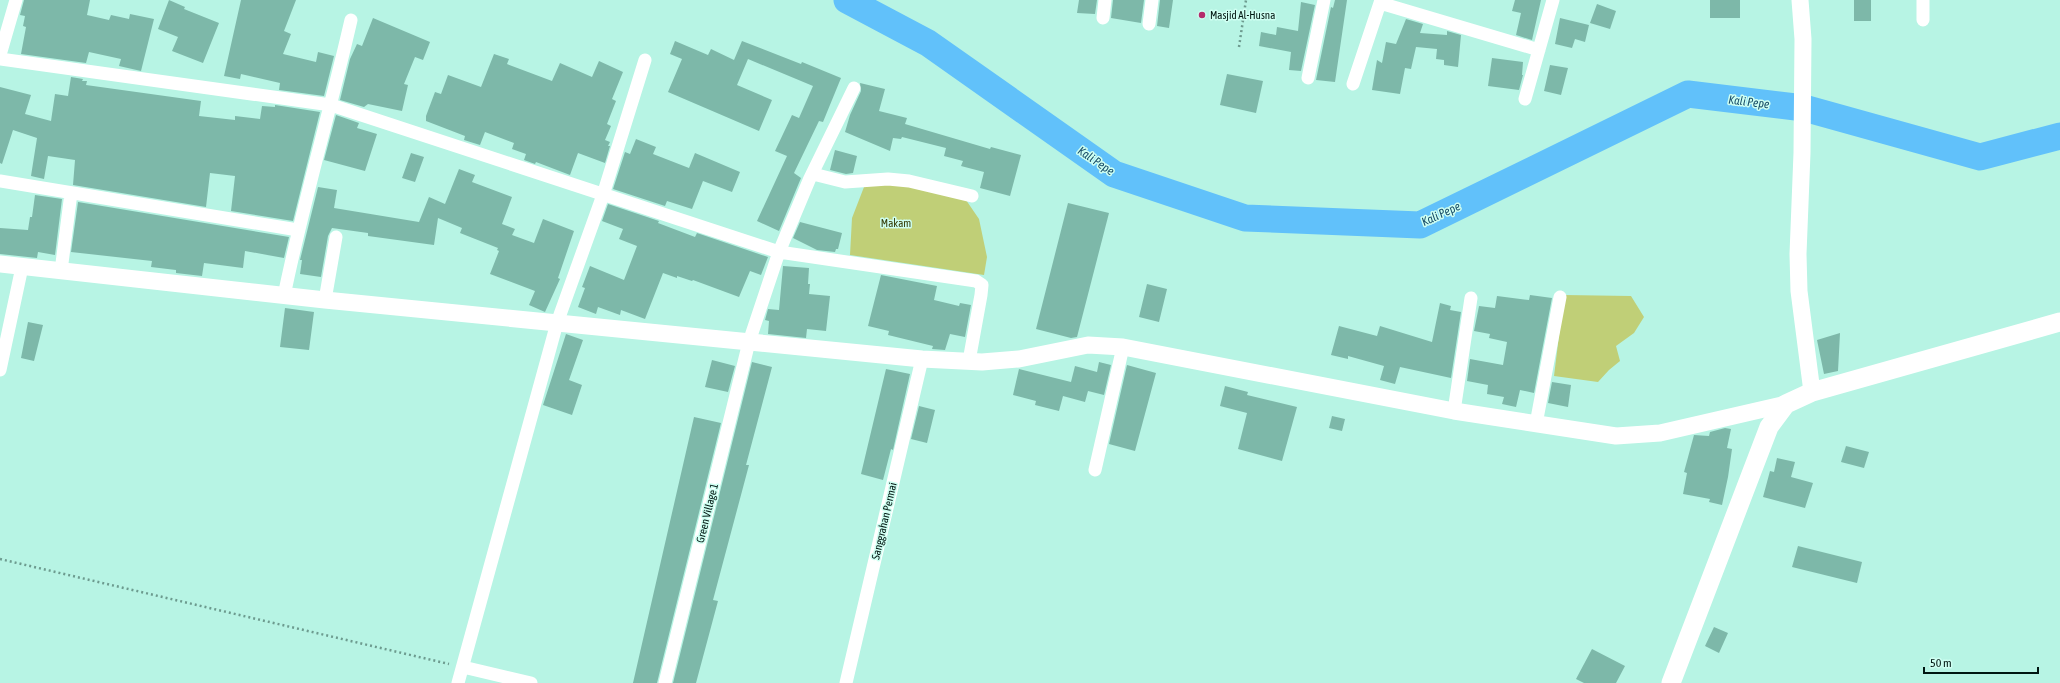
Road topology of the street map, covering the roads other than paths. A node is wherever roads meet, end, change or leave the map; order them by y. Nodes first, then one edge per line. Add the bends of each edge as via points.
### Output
1 (16, 0) edge
2 (1105, 0) edge
3 (1152, 0) edge
4 (1324, 0) edge
5 (1553, 0) edge
6 (1800, 0) edge
7 (1923, 0) edge
8 (1381, 1) edge
9 (1103, 18) dead end
10 (351, 20) dead end
11 (1922, 20) dead end
12 (1149, 24) dead end
13 (1539, 50) junction
14 (0, 55) edge
15 (0, 59) edge
16 (645, 60) dead end
17 (1308, 78) dead end
18 (1352, 84) dead end
19 (854, 88) dead end
20 (1525, 99) dead end
21 (331, 105) junction
22 (813, 174) junction
23 (0, 181) edge
24 (71, 193) junction
25 (604, 195) junction
26 (972, 196) dead end
27 (298, 230) junction
28 (336, 237) dead end
29 (779, 252) junction
30 (0, 264) edge
31 (22, 267) junction
32 (61, 271) junction
33 (284, 296) junction
34 (1560, 297) dead end
35 (1471, 298) dead end
36 (325, 300) junction
37 (2060, 322) edge
38 (557, 323) junction
39 (749, 342) junction
40 (1123, 347) junction
41 (922, 359) junction
42 (969, 362) junction
43 (0, 370) edge
44 (1812, 392) junction
45 (1786, 404) junction
46 (1454, 411) junction
47 (1536, 424) junction
48 (1095, 470) dead end
49 (463, 667) junction
50 (458, 683) edge
51 (531, 683) edge
52 (665, 683) edge
53 (846, 683) edge
54 (1671, 683) edge

1 - 14 street
2 - 9 street
3 - 12 street
4 - 17 street
5 - 13 street
6 - 44 street via 1803,63 1799,292
7 - 11 street
8 - 13 street
8 - 18 street
10 - 21 street
13 - 20 street
15 - 21 street
16 - 25 street
19 - 22 street, Green Village 1
21 - 25 street
21 - 27 street
22 - 26 street via 845,182 874,179 909,181
22 - 29 street, Green Village 1
23 - 24 street
24 - 27 street
24 - 32 street
25 - 29 street
25 - 38 street
27 - 33 street
28 - 36 street
29 - 39 street, Green Village 1
29 - 42 street via 976,281 982,285
30 - 31 street
31 - 32 street
31 - 43 street
32 - 33 street
33 - 36 street
34 - 47 street
35 - 46 street
36 - 38 street
37 - 44 main road
38 - 39 street
38 - 49 street
39 - 41 street
39 - 52 street, Green Village 1
40 - 42 street via 1088,345 1019,359
40 - 46 street
40 - 48 street
41 - 42 street
41 - 53 street, Sanggrahan Permai
44 - 45 main road
45 - 47 street via 1660,433 1633,436 1616,436
45 - 54 main road via 1769,427
46 - 47 street
49 - 50 street
49 - 51 street

